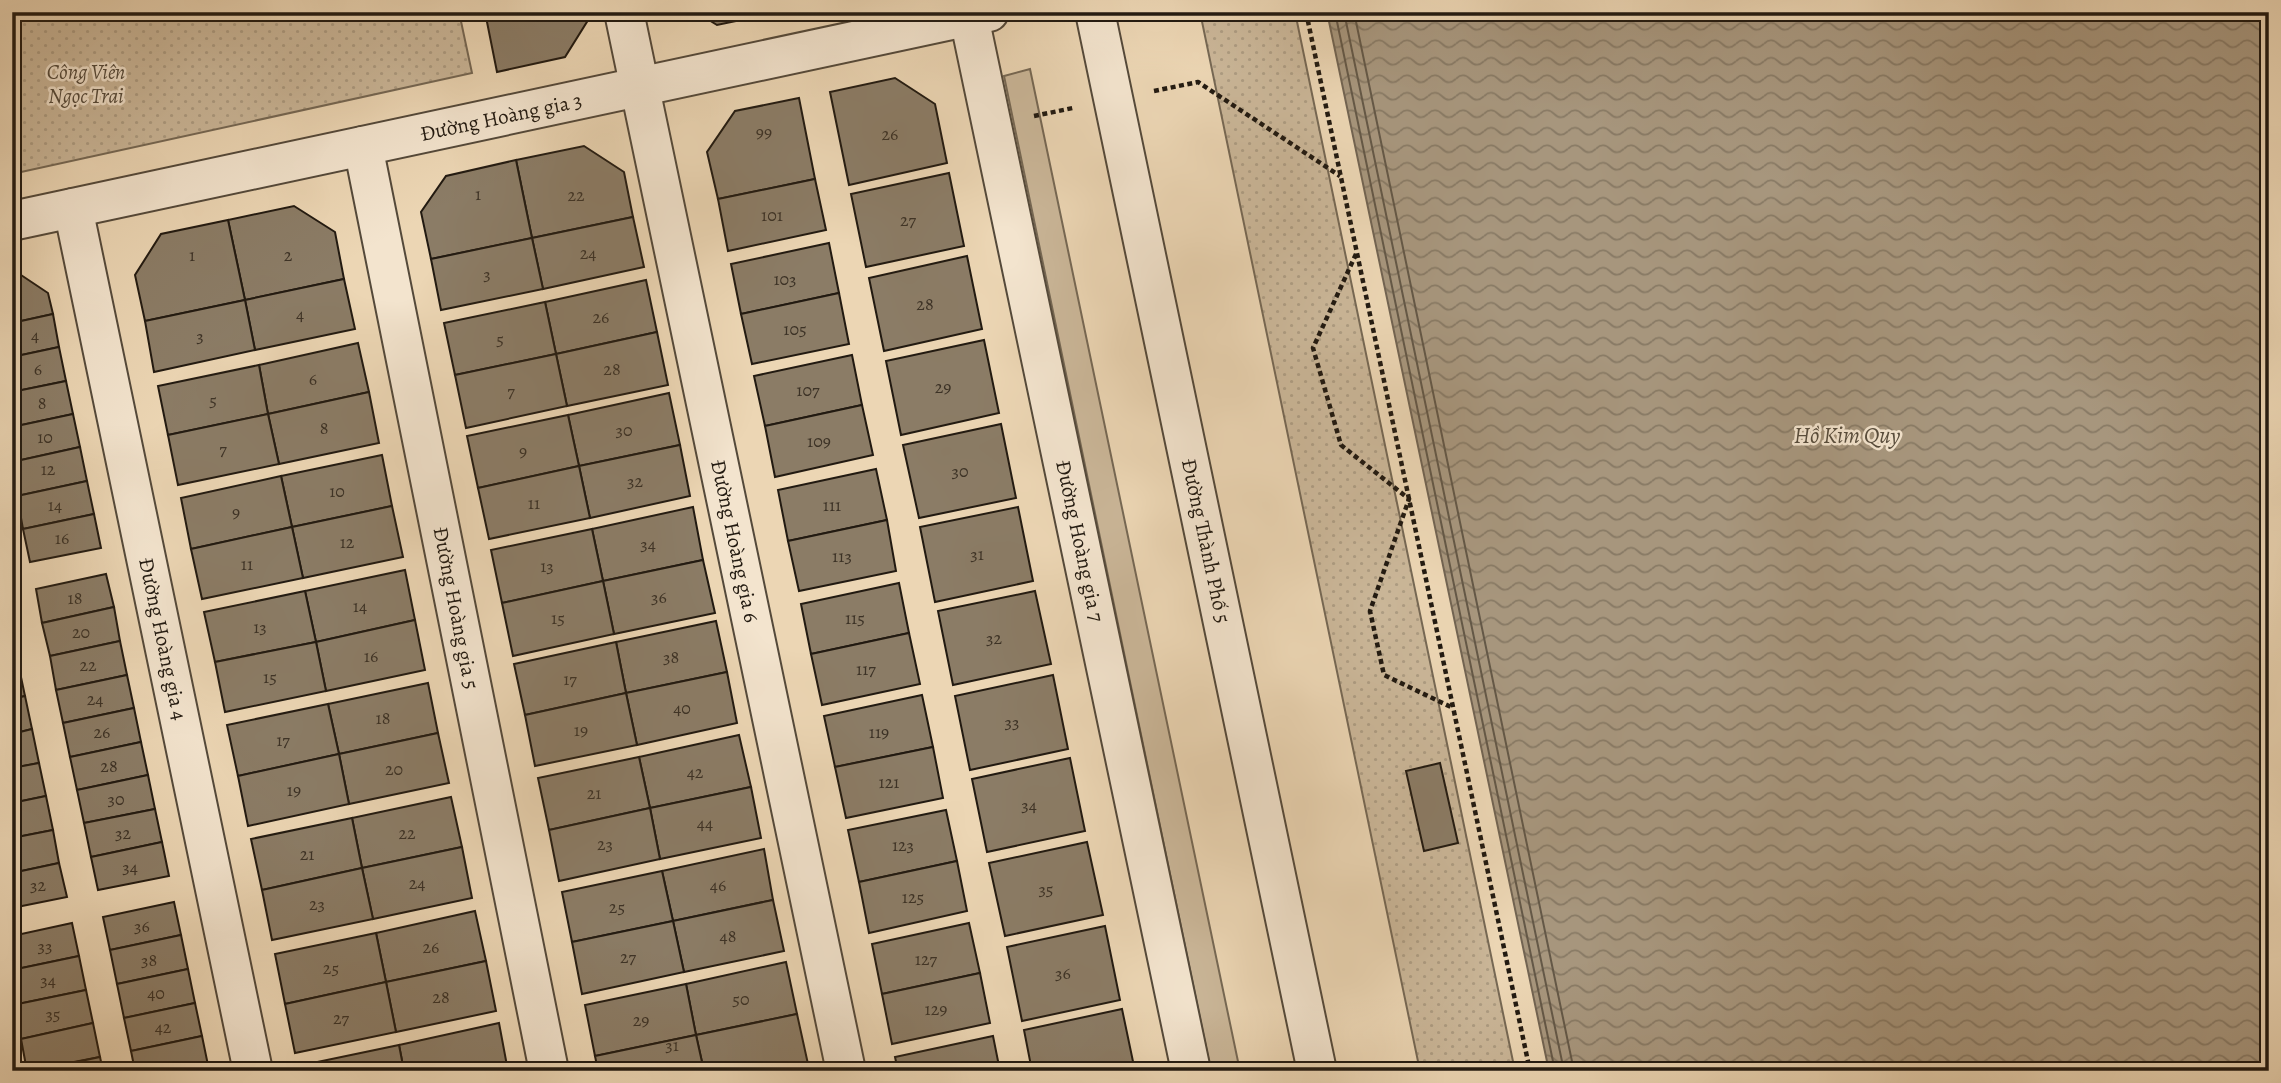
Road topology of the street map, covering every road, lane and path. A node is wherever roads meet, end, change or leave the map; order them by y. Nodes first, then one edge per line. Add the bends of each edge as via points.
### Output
1 (624, 12) edge
2 (1095, 12) edge
3 (1306, 12) edge
4 (976, 14) edge
5 (639, 87) junction
6 (1113, 100) junction
7 (992, 124) junction
8 (363, 146) junction
9 (1340, 176) junction
10 (73, 208) junction
11 (12, 221) edge
12 (1357, 253) junction
13 (1409, 499) junction
14 (1453, 708) junction
15 (253, 1071) edge
16 (549, 1071) edge
17 (846, 1071) edge
18 (1191, 1071) edge
19 (1317, 1071) edge
20 (1530, 1071) edge

1 - 5 street, Đường Hoàng gia 6
2 - 6 street, Đường Thành Phố 5
3 - 9 path
4 - 5 street, Đường Hoàng gia 3
4 - 7 street, Đường Hoàng gia 7
5 - 8 street, Đường Hoàng gia 3
5 - 17 street, Đường Hoàng gia 6
6 - 7 path
6 - 9 path via 1198,82
6 - 19 street, Đường Thành Phố 5
7 - 18 street, Đường Hoàng gia 7
8 - 10 street, Đường Hoàng gia 3
8 - 16 street, Đường Hoàng gia 5
9 - 12 path
10 - 11 street, Đường Hoàng gia 3
10 - 15 street, Đường Hoàng gia 4
12 - 13 path
12 - 13 path via 1313,348 1341,445
13 - 14 path
13 - 14 path via 1370,611 1384,675
14 - 20 path

